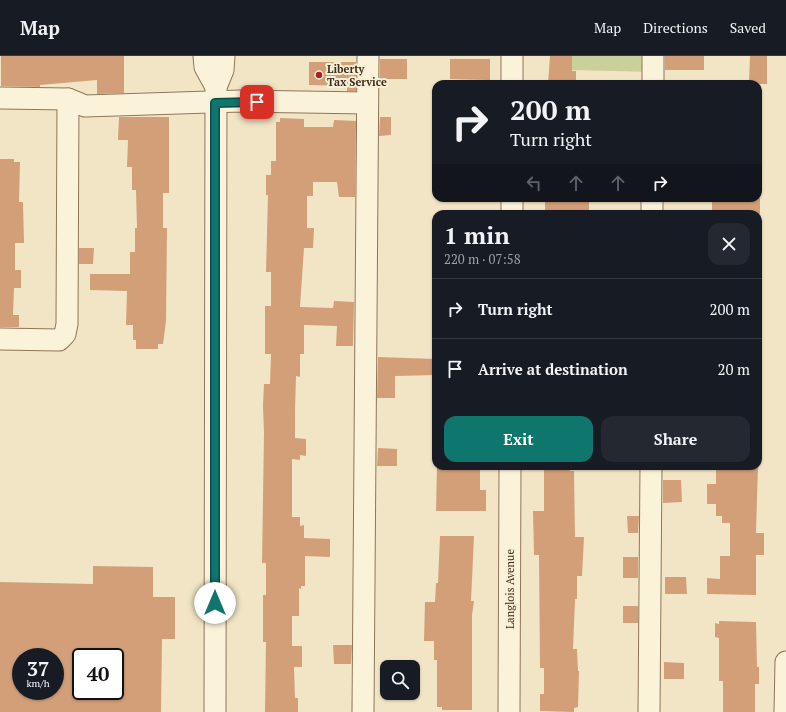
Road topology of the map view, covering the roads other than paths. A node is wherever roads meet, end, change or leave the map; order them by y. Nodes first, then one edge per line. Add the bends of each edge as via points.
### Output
1 (204, 56) edge
2 (224, 56) edge
3 (368, 56) edge
4 (512, 56) edge
5 (653, 56) edge
6 (512, 80) edge
7 (653, 80) edge
8 (215, 95) junction
9 (0, 98) edge
10 (68, 99) junction
11 (367, 103) junction
12 (0, 339) edge
13 (510, 470) edge
14 (651, 470) edge
15 (786, 662) edge
16 (214, 712) edge
17 (363, 712) edge
18 (509, 712) edge
19 (649, 712) edge
20 (785, 712) edge

1 - 8 street via 205,68
2 - 8 street
3 - 11 street
4 - 6 street
5 - 7 street
8 - 10 street via 85,106
8 - 11 street
8 - 16 street
9 - 10 street
10 - 12 street via 65,334 60,340
11 - 17 street
13 - 18 street, Langlois Avenue
14 - 19 street
15 - 20 street

